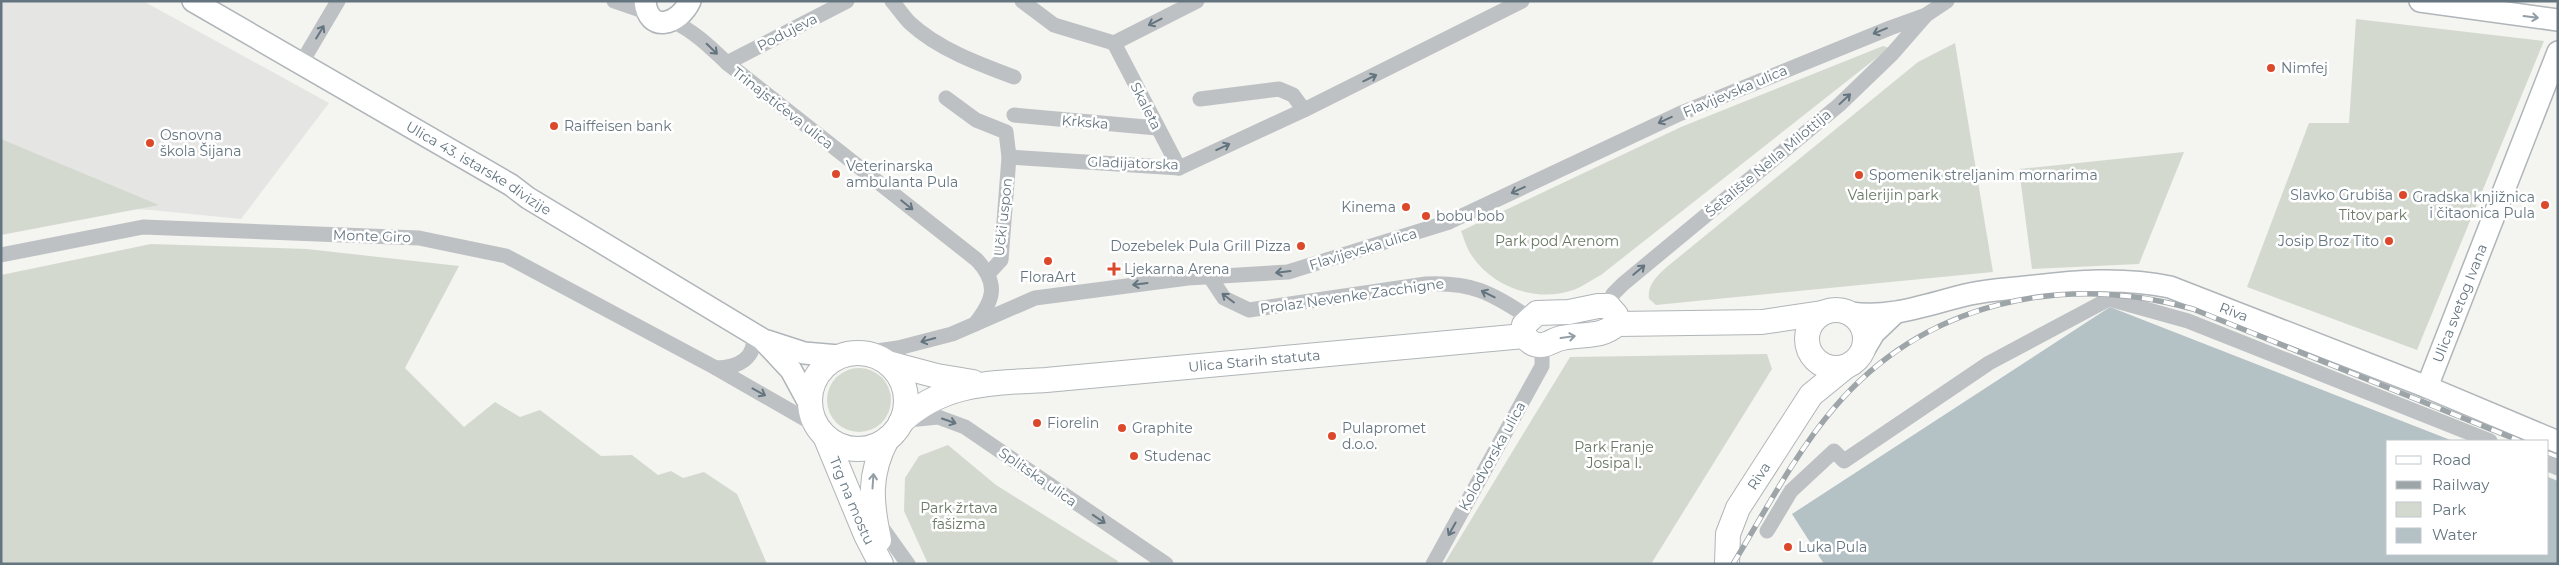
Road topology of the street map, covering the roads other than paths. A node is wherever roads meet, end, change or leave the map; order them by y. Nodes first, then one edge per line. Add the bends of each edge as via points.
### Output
1 (193, 1) edge
2 (338, 1) edge
3 (614, 1) edge
4 (690, 1) edge
5 (892, 1) edge
6 (1022, 1) edge
7 (1197, 1) edge
8 (1522, 1) edge
9 (1947, 1) edge
10 (2420, 1) edge
11 (841, 3) edge
12 (646, 7) edge
13 (1926, 15) junction
14 (2558, 20) edge
15 (672, 21) junction
16 (1114, 43) junction
17 (2558, 52) edge
18 (302, 62) junction
19 (727, 63) junction
20 (1014, 77) dead end
21 (946, 98) dead end
22 (1200, 99) dead end
23 (1304, 110) junction
24 (1014, 115) dead end
25 (1158, 128) junction
26 (1009, 157) junction
27 (1179, 168) junction
28 (1, 256) edge
29 (989, 273) junction
30 (1210, 277) junction
31 (1822, 313) junction
32 (1851, 313) junction
33 (1894, 313) junction
34 (1612, 315) junction
35 (1762, 322) junction
36 (974, 325) junction
37 (1532, 333) junction
38 (758, 336) junction
39 (1865, 348) junction
40 (1809, 351) junction
41 (862, 353) junction
42 (839, 356) junction
43 (888, 363) junction
44 (716, 368) junction
45 (1844, 368) junction
46 (984, 384) junction
47 (2427, 387) junction
48 (1811, 396) junction
49 (817, 422) junction
50 (894, 431) junction
51 (2487, 440) edge
52 (2558, 442) edge
53 (874, 517) junction
54 (1767, 531) dead end
55 (883, 564) edge
56 (908, 564) edge
57 (1166, 564) edge
58 (1433, 564) edge
59 (1727, 564) edge

1 - 18 main road, Ulica 43. istarske divizije
18 -> 2 street
3 - 12 street
4 - 15 main road via 686,10
5 - 20 street via 910,22 936,42
6 - 16 street via 1054,25
7 -> 16 street
23 -> 8 street, Gladijatorska
9 - 13 street, Flavijevska ulica
10 -> 14 main road
11 - 19 street, Podujeva
12 - 15 main road via 651,18 662,23
13 -> 30 street, Flavijevska ulica via 1679,114 1449,222 1288,272
34 -> 13 street, Šetalište Nella Milottija via 1613,294 1623,284 1839,105 1892,54
15 -> 19 street, Trinajstićeva ulica via 685,27
16 - 25 street, Skaleta
17 - 47 main road, Ulica svetog Ivana
18 - 38 main road, Ulica 43. istarske divizije
19 -> 29 street, Trinajstićeva ulica via 977,260
21 - 26 street, Učki uspon via 976,120 1006,132
22 - 23 street via 1279,90 1293,95
27 -> 23 street, Gladijatorska
24 - 25 street, Krkska
25 - 27 street, Skaleta
26 - 27 street, Gladijatorska
26 - 29 street, Učki uspon via 1001,260
28 - 44 street, Monte Giro via 143,227 418,238 506,256
29 - 36 street via 991,298
30 -> 36 street, Flavijevska ulica via 1035,298
37 -> 30 street, Prolaz Nevenke Zacchigne via 1489,294 1452,283 1249,310 1224,298
31 - 32 main road via 1842,310
31 - 35 main road, Ulica Starih statuta
31 - 40 main road via 1809,327
32 - 33 main road, Riva via 1870,316
32 - 39 main road via 1864,328
33 - 39 main road via 1874,333
33 - 47 main road, Riva via 1979,292 2080,281 2152,283 2170,287
34 - 35 main road, Ulica Starih statuta
37 -> 34 main road, Ulica Starih statuta via 1563,337 1596,335 1609,331
34 - 37 main road, Ulica Starih statuta via 1598,306 1569,312 1537,313
35 - 40 main road, Ulica Starih statuta via 1785,328 1800,338
36 -> 41 street, Flavijevska ulica via 898,348
37 - 46 main road, Ulica Starih statuta
37 -> 58 street, Kolodvorska ulica via 1542,366
38 - 42 main road, Ulica 43. istarske divizije via 804,353
38 - 44 street via 748,358 732,368
38 - 49 main road, Ulica 43. istarske divizije via 791,370
39 - 45 main road via 1860,357
40 - 45 main road via 1826,367
40 - 48 main road, Riva via 1814,367
41 - 42 main road
41 - 43 main road
42 - 49 main road via 816,376 811,390
43 - 46 main road
43 - 50 main road, Trg na mostu via 899,375 905,390 906,406
44 -> 49 street, Trg na mostu
45 - 48 main road, Riva
46 - 50 main road, Trg na mostu via 924,402
47 - 52 main road, Riva
48 - 59 main road, Riva via 1730,524
49 - 50 main road, Trg na mostu via 842,446 862,449 875,446
49 - 55 main road, Trg na mostu via 866,535
53 -> 50 main road, Trg na mostu via 875,466
50 -> 57 street, Splitska ulica via 914,418 938,417 965,427
51 - 54 street via 2188,321 2109,299 1989,364 1844,461 1834,451 1791,491
53 - 55 main road, Trg na mostu
53 - 56 street

